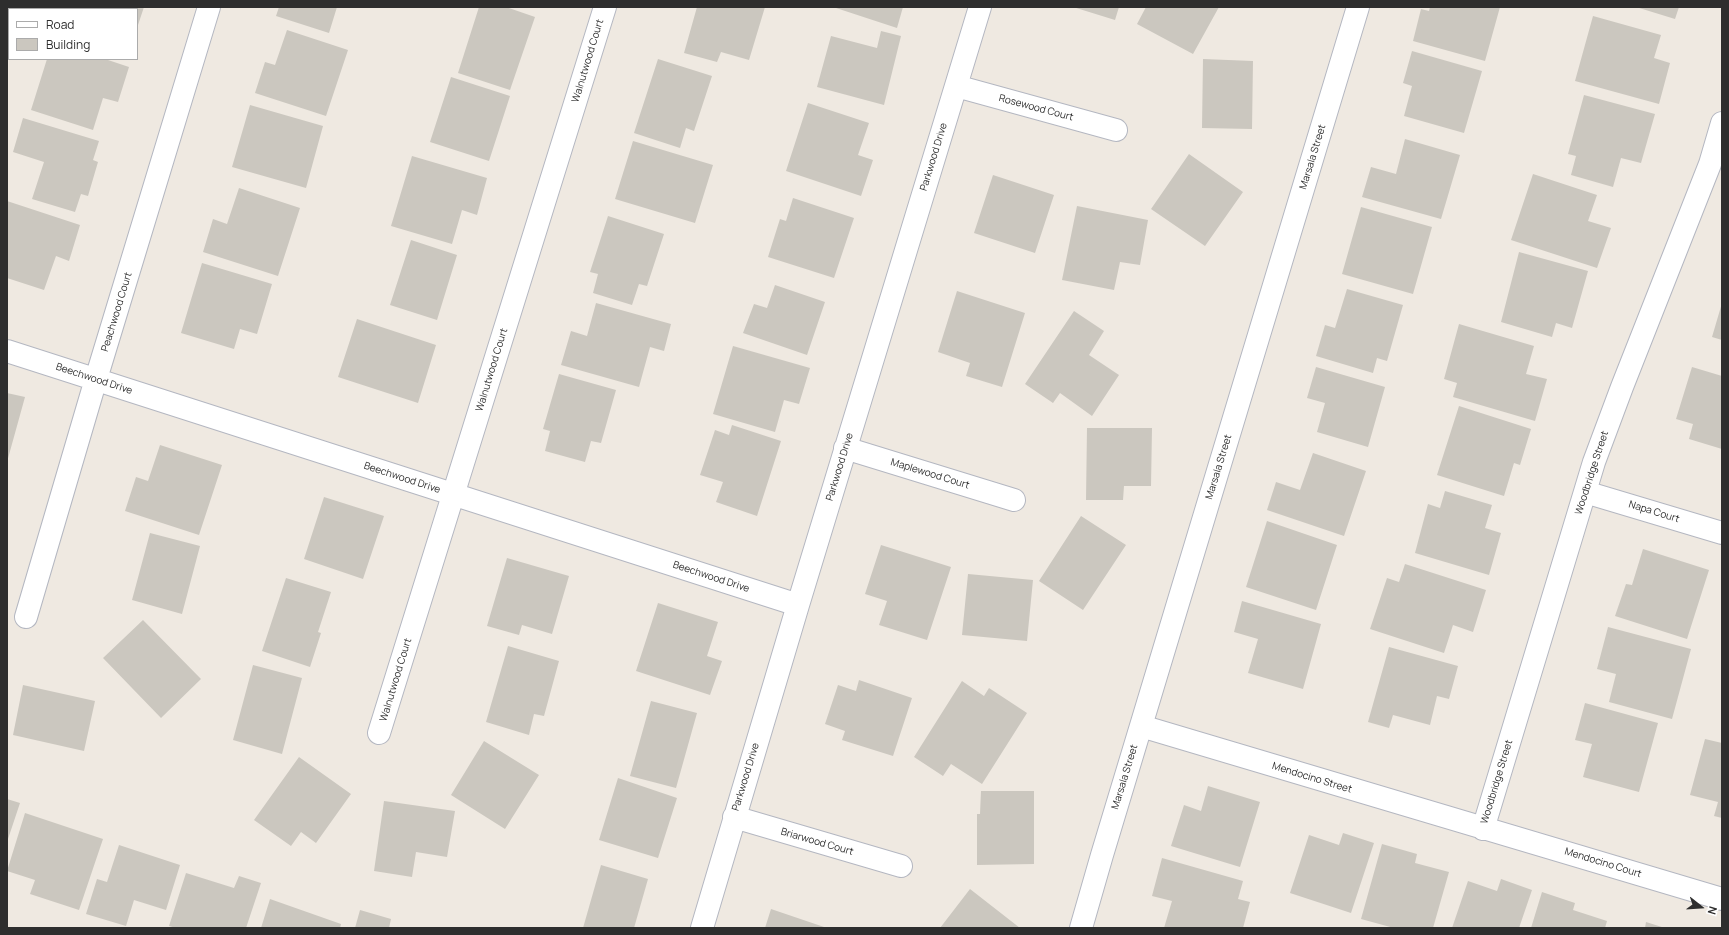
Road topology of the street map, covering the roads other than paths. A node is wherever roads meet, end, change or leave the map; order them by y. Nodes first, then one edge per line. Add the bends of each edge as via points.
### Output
1 (209, 7) edge
2 (605, 7) edge
3 (980, 7) edge
4 (1358, 7) edge
5 (956, 86) junction
6 (1722, 123) edge
7 (1116, 130) dead end
8 (1716, 165) edge
9 (7, 351) edge
10 (96, 379) junction
11 (845, 448) junction
12 (1585, 492) junction
13 (453, 494) junction
14 (1014, 500) dead end
15 (1722, 533) edge
16 (798, 605) junction
17 (26, 617) dead end
18 (1141, 726) junction
19 (380, 733) dead end
20 (734, 818) junction
21 (1483, 829) junction
22 (901, 866) dead end
23 (1722, 899) edge
24 (702, 928) edge
25 (1081, 928) edge

1 - 10 street, Peachwood Court
2 - 13 street, Walnutwood Court
3 - 5 street, Parkwood Drive
4 - 18 street, Marsala Street
5 - 7 street, Rosewood Court
5 - 11 street, Parkwood Drive
6 - 8 street, Woodbridge Street
8 - 12 street, Woodbridge Street via 1622,387
9 - 10 street, Beechwood Drive
10 - 13 street, Beechwood Drive
10 - 17 street, Peachwood Court
11 - 14 street, Maplewood Court
11 - 16 street, Parkwood Drive
12 - 15 street, Napa Court
12 - 21 street, Woodbridge Street
13 - 16 street, Beechwood Drive
13 - 19 street, Walnutwood Court
16 - 20 street, Parkwood Drive
18 - 21 street, Mendocino Street
18 - 25 street, Marsala Street
20 - 22 street, Briarwood Court
20 - 24 street, Parkwood Drive
21 - 23 street, Mendocino Court

